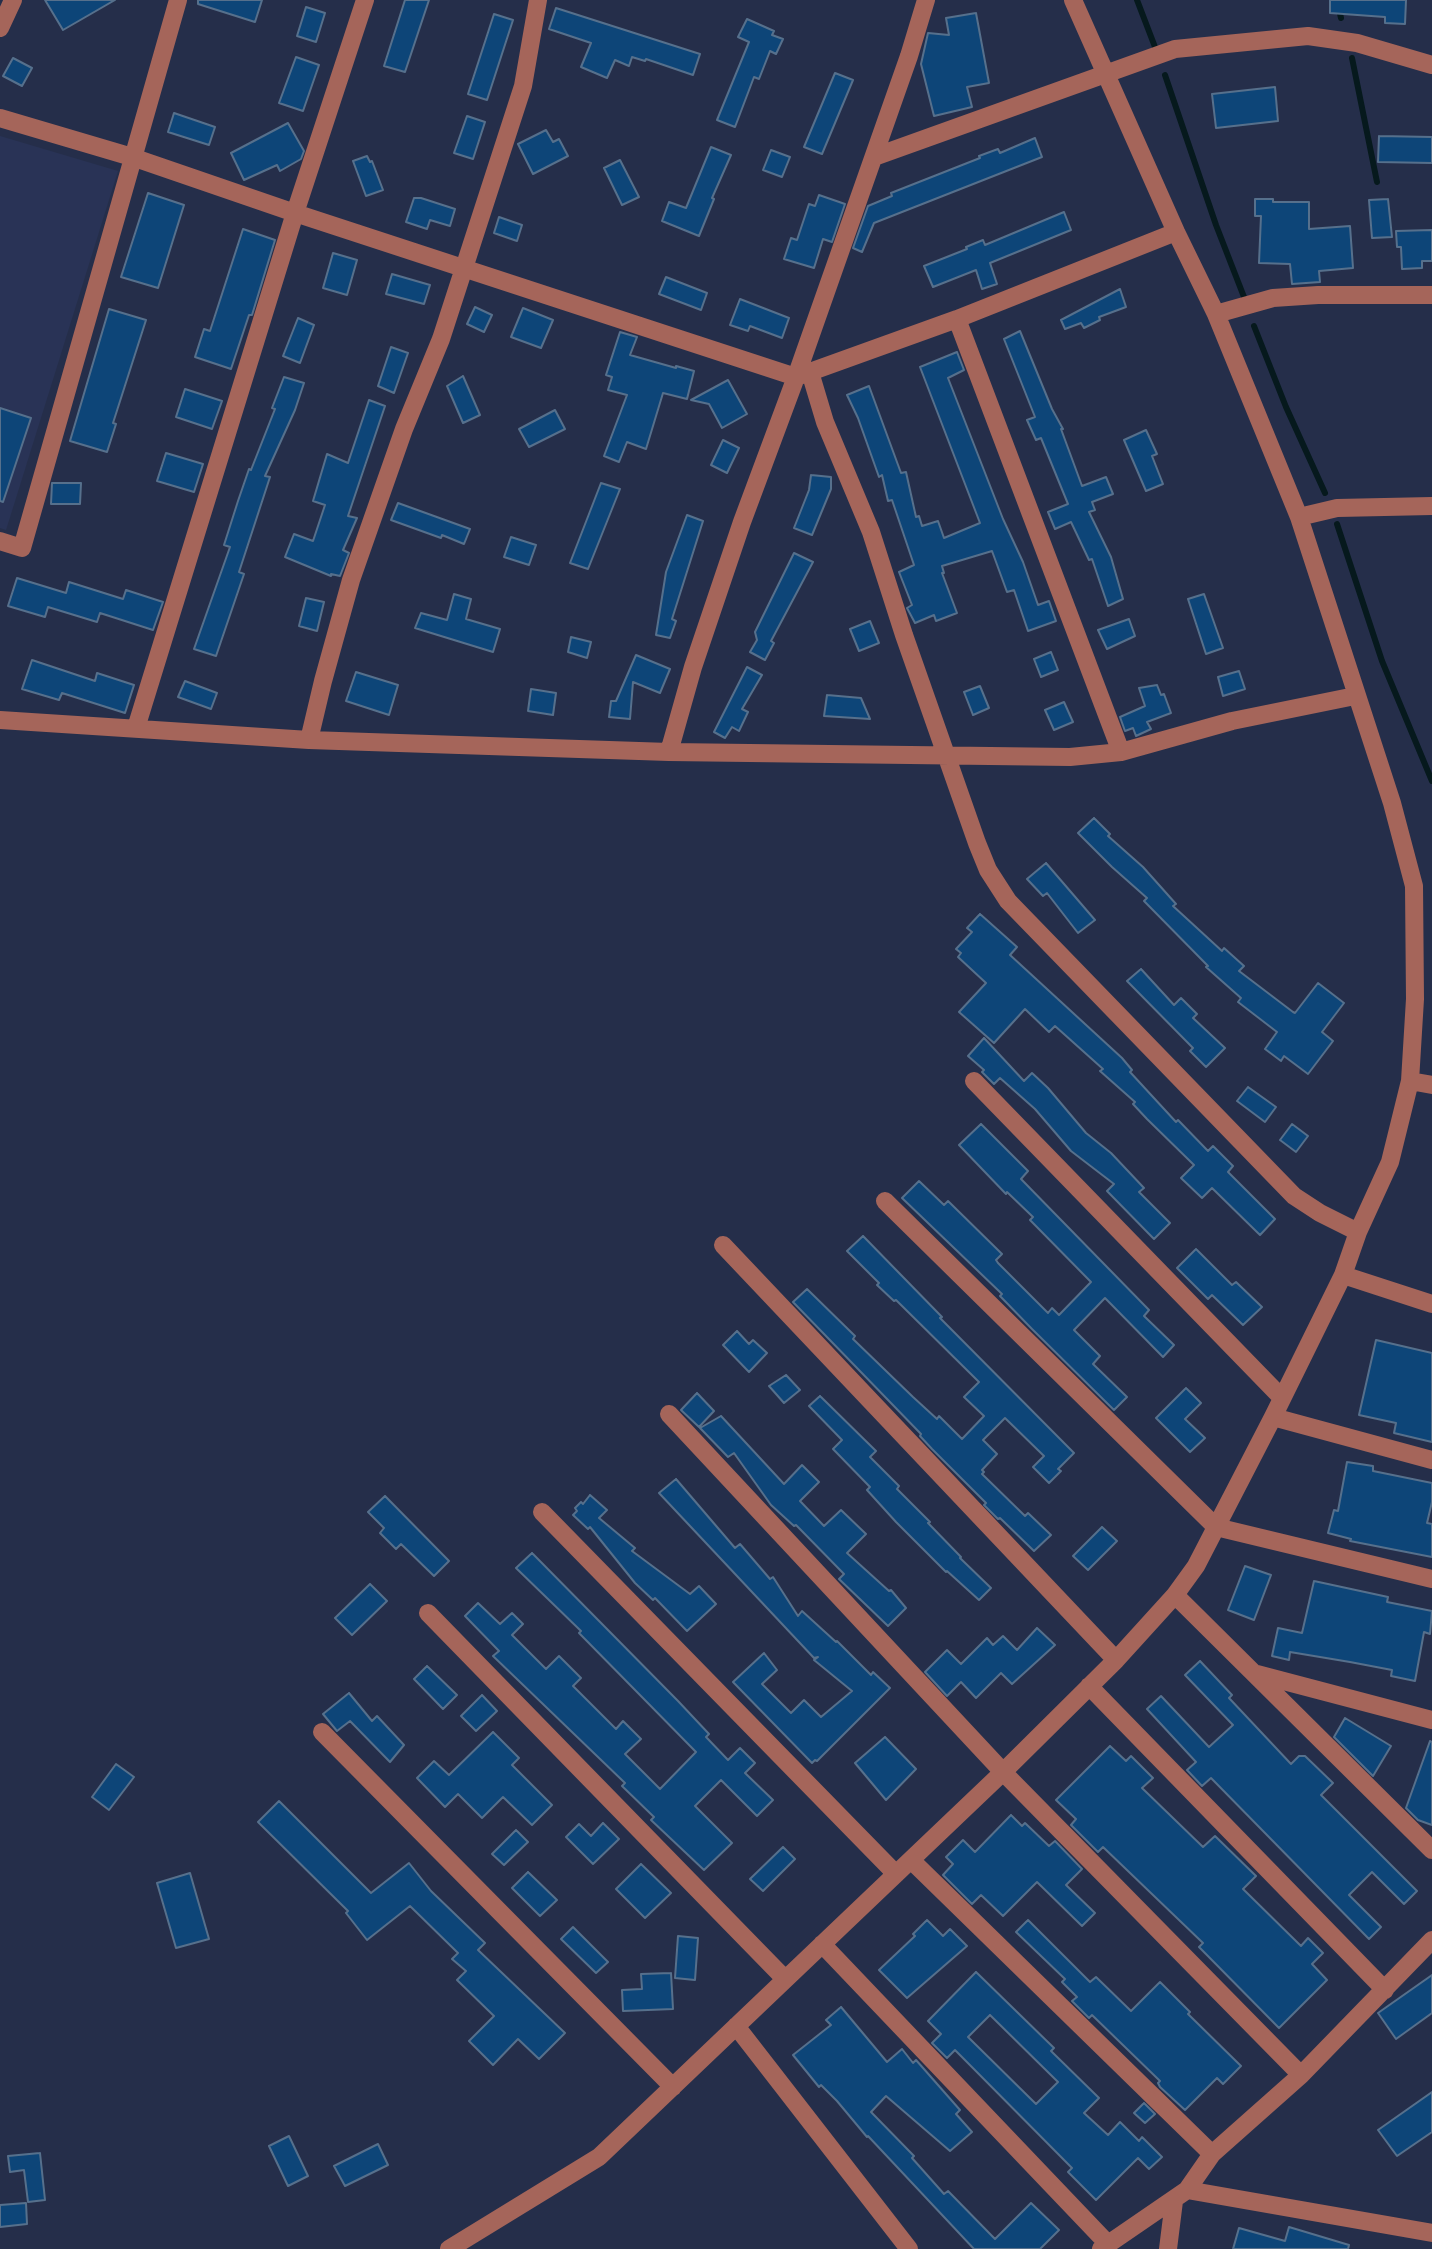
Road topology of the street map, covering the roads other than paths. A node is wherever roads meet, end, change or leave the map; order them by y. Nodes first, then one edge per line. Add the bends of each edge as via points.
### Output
1 (13, 0) edge
2 (178, 0) edge
3 (365, 0) edge
4 (538, 0) edge
5 (926, 0) edge
6 (1073, 0) edge
7 (0, 28) edge
8 (1432, 65) edge
9 (1105, 75) junction
10 (0, 118) edge
11 (874, 156) junction
12 (132, 157) junction
13 (295, 213) junction
14 (1176, 232) junction
15 (464, 268) junction
16 (1432, 295) edge
17 (1216, 314) junction
18 (957, 319) junction
19 (803, 374) junction
20 (1432, 506) edge
21 (1299, 517) junction
22 (0, 541) edge
23 (1355, 696) junction
24 (0, 720) edge
25 (136, 728) junction
26 (310, 740) junction
27 (669, 752) junction
28 (1121, 752) junction
29 (947, 754) junction
30 (974, 1081) dead end
31 (1410, 1081) junction
32 (1432, 1085) edge
33 (885, 1201) dead end
34 (1359, 1232) junction
35 (723, 1245) dead end
36 (1343, 1275) junction
37 (1432, 1304) edge
38 (1282, 1398) junction
39 (670, 1413) dead end
40 (1273, 1417) junction
41 (1432, 1460) edge
42 (542, 1512) dead end
43 (1216, 1527) junction
44 (1432, 1579) edge
45 (1175, 1595) junction
46 (428, 1614) dead end
47 (1116, 1660) junction
48 (1254, 1673) junction
49 (1089, 1686) junction
50 (1432, 1720) edge
51 (322, 1732) dead end
52 (1003, 1772) junction
53 (1432, 1850) edge
54 (911, 1860) junction
55 (895, 1874) junction
56 (1432, 1940) edge
57 (822, 1944) junction
58 (785, 1979) junction
59 (1385, 1990) junction
60 (736, 2026) junction
61 (1301, 2075) junction
62 (673, 2087) junction
63 (1212, 2154) junction
64 (1181, 2196) junction
65 (1432, 2233) edge
66 (1105, 2246) edge
67 (449, 2249) edge
68 (909, 2249) edge
69 (1168, 2249) edge

1 - 7 street
2 - 12 street
3 - 13 street
4 - 15 street via 523,86
5 - 11 street
6 - 9 street
8 - 9 street via 1357,43 1308,36 1175,49
9 - 11 street
9 - 14 street
10 - 12 street
11 - 19 street
12 - 13 street
12 - 22 street via 22,548
13 - 15 street
13 - 25 street
14 - 17 street
14 - 18 street
15 - 19 street
15 - 26 street via 351,580
16 - 17 street via 1273,298
17 - 21 street
18 - 19 street
18 - 28 street
19 - 27 street via 762,465
19 - 29 street via 871,532
20 - 21 street via 1337,508
21 - 23 street
23 - 28 street via 1232,721
23 - 31 street via 1392,803 1414,886
24 - 25 street
25 - 26 street
26 - 27 street
27 - 29 street
28 - 29 street via 1070,757
29 - 34 street via 988,870 1008,901 1294,1196
30 - 38 street
31 - 32 street
31 - 34 street via 1390,1162
33 - 43 street
34 - 36 street
35 - 47 street
36 - 37 street
36 - 38 street
38 - 40 street
39 - 52 street
40 - 41 street
40 - 43 street
42 - 55 street
43 - 44 street
43 - 45 street
45 - 47 street
45 - 48 street
46 - 58 street
47 - 49 street
48 - 50 street
48 - 53 street
49 - 52 street
49 - 59 street
51 - 62 street
52 - 54 street
52 - 61 street
54 - 55 street
54 - 63 street
55 - 57 street
56 - 59 street
57 - 58 street
57 - 66 street
58 - 60 street
59 - 61 street
60 - 62 street
60 - 68 street
61 - 63 street
62 - 67 street via 599,2157
63 - 64 street
64 - 65 street
64 - 66 street
64 - 69 street

